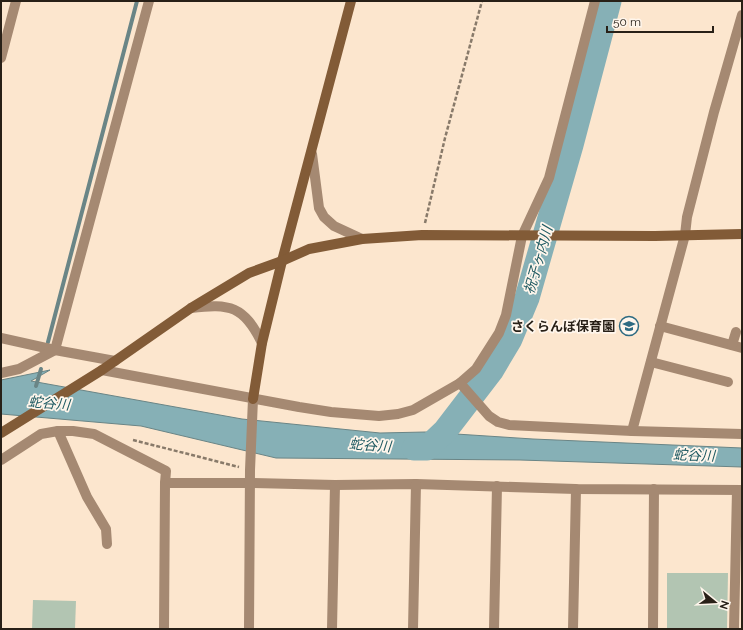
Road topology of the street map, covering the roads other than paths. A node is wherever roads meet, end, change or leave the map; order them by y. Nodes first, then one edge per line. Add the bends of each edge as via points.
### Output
1 (16, 1) edge
2 (150, 1) edge
3 (351, 1) edge
4 (596, 1) edge
5 (742, 15) edge
6 (1, 58) edge
7 (312, 154) junction
8 (742, 234) edge
9 (685, 235) junction
10 (525, 236) junction
11 (362, 239) junction
12 (282, 262) junction
13 (191, 308) junction
14 (660, 326) junction
15 (736, 332) dead end
16 (1, 338) edge
17 (262, 342) junction
18 (737, 346) edge
19 (55, 350) junction
20 (115, 361) junction
21 (651, 362) junction
22 (102, 370) junction
23 (1, 373) edge
24 (728, 382) dead end
25 (460, 383) junction
26 (253, 399) junction
27 (58, 431) junction
28 (632, 431) junction
29 (1, 433) edge
30 (742, 434) edge
31 (1, 460) edge
32 (165, 483) junction
33 (250, 483) junction
34 (416, 484) junction
35 (335, 485) junction
36 (497, 486) junction
37 (576, 489) junction
38 (654, 489) junction
39 (739, 490) edge
40 (107, 544) dead end
41 (164, 629) edge
42 (249, 629) edge
43 (332, 629) edge
44 (413, 629) edge
45 (494, 629) edge
46 (573, 629) edge
47 (653, 629) edge
48 (734, 629) edge

1 - 6 street
2 - 19 street
3 - 7 street
4 - 10 street via 549,178
5 - 9 street via 712,120 687,217
7 - 11 street via 319,208 324,217 334,226
7 - 12 street
8 - 9 street
9 - 10 street
9 - 14 street
10 - 11 street via 422,235
10 - 25 street via 506,315 499,333 476,369
11 - 12 street via 309,249
12 - 13 street via 249,273
12 - 17 street
13 - 17 street via 214,305 244,314
13 - 20 street
14 - 18 street
14 - 21 street
15 - 18 street
16 - 19 street
17 - 26 street
19 - 20 street
19 - 23 street via 18,369
20 - 22 street
21 - 24 street
21 - 28 street
22 - 26 street
22 - 29 street
25 - 26 street via 413,410 379,416 331,412
25 - 28 street via 489,416 498,422 509,425
26 - 33 street
27 - 31 street via 41,434
27 - 32 street via 94,434 166,471
27 - 40 street via 87,498 106,529
28 - 30 street
32 - 33 street
32 - 41 street
33 - 35 street
33 - 42 street
34 - 35 street
34 - 36 street
34 - 44 street
35 - 43 street
36 - 37 street
36 - 45 street
37 - 38 street
37 - 46 street
38 - 39 street
38 - 47 street
39 - 48 street

